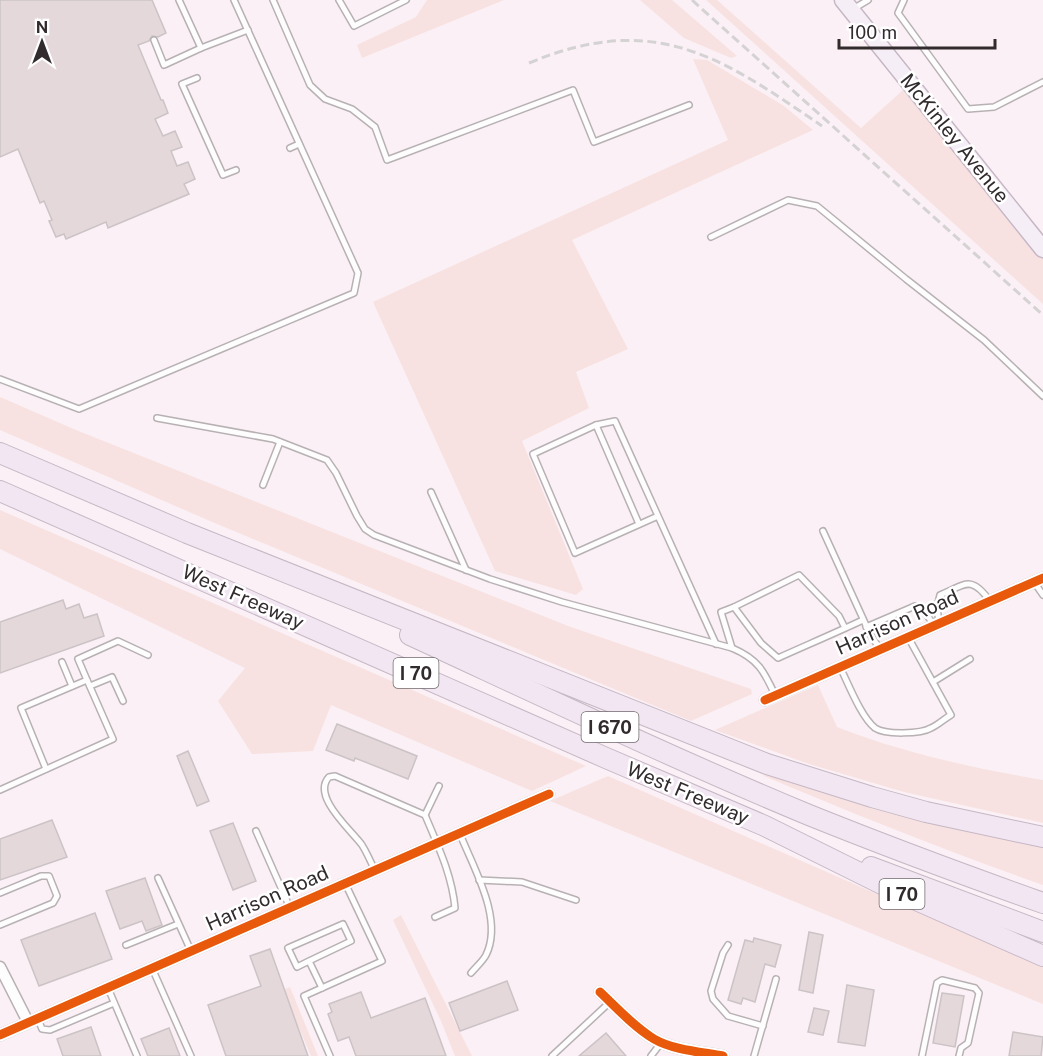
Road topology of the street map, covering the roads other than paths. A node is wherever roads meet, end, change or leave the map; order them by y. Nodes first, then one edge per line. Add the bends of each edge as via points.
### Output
1 (179, 0) edge
2 (234, 0) edge
3 (273, 0) edge
4 (339, 0) edge
5 (406, 0) edge
6 (868, 0) edge
7 (904, 0) edge
8 (848, 5) edge
9 (248, 30) junction
10 (154, 40) dead end
11 (201, 48) junction
12 (258, 52) junction
13 (250, 55) dead end
14 (196, 78) dead end
15 (1043, 82) edge
16 (689, 105) dead end
17 (299, 144) junction
18 (290, 148) dead end
19 (236, 170) dead end
20 (711, 237) dead end
21 (1043, 249) edge
22 (0, 379) edge
23 (1043, 396) edge
24 (157, 418) dead end
25 (596, 425) junction
26 (280, 442) junction
27 (0, 453) edge
28 (262, 485) dead end
29 (0, 491) edge
30 (431, 492) dead end
31 (658, 516) junction
32 (639, 524) junction
33 (823, 531) dead end
34 (187, 533) junction
35 (466, 570) junction
36 (1039, 580) edge
37 (1043, 595) edge
38 (990, 601) junction
39 (734, 607) junction
40 (863, 620) junction
41 (937, 624) junction
42 (866, 627) junction
43 (845, 628) junction
44 (908, 637) junction
45 (716, 644) junction
46 (732, 648) junction
47 (880, 649) junction
48 (148, 655) dead end
49 (970, 659) dead end
50 (62, 662) dead end
51 (840, 666) junction
52 (87, 680) junction
53 (933, 682) junction
54 (72, 686) junction
55 (90, 686) junction
56 (770, 697) joint
57 (123, 701) dead end
58 (46, 769) junction
59 (439, 786) dead end
60 (0, 790) edge
61 (549, 794) dead end
62 (425, 815) junction
63 (765, 826) junction
64 (256, 831) dead end
65 (460, 834) junction
66 (1043, 837) edge
67 (437, 843) junction
68 (375, 871) junction
69 (158, 878) dead end
70 (479, 880) junction
71 (345, 883) junction
72 (0, 893) edge
73 (576, 900) dead end
74 (1043, 903) edge
75 (290, 908) junction
76 (435, 917) dead end
77 (178, 924) junction
78 (0, 925) edge
79 (1043, 932) edge
80 (126, 945) dead end
81 (728, 945) dead end
82 (190, 951) junction
83 (1043, 956) edge
84 (309, 961) junction
85 (0, 967) edge
86 (152, 968) junction
87 (471, 973) dead end
88 (776, 979) dead end
89 (108, 988) junction
90 (321, 988) junction
91 (600, 992) dead end
92 (610, 1002) junction
93 (114, 1003) junction
94 (33, 1020) junction
95 (763, 1026) junction
96 (0, 1035) edge
97 (662, 1042) junction
98 (705, 1054) edge
99 (137, 1056) edge
100 (191, 1056) edge
101 (330, 1056) edge
102 (552, 1056) edge
103 (651, 1056) edge
104 (723, 1056) edge
105 (754, 1056) edge
106 (922, 1056) edge
107 (960, 1056) edge

1 - 11 lane
2 - 9 lane
3 - 16 lane via 310,86 325,99 352,109 375,128 387,160 573,90 594,142
4 - 5 lane via 354,26
6 - 8 lane
7 - 15 lane via 898,13 968,109 994,107
8 - 21 main road, McKinley Avenue
9 - 11 lane
9 - 12 lane
10 - 11 lane via 164,65
12 - 13 lane
12 - 17 lane
14 - 19 lane via 182,84 223,175
17 - 18 lane
17 - 22 lane via 358,273 354,293 80,409
20 - 23 lane via 788,200 817,206 984,340
24 - 26 lane
25 - 31 lane via 615,421
25 - 32 lane
25 - 32 lane via 533,454 575,553
26 - 28 lane
26 - 35 lane via 327,460 365,529
27 - 34 highway, West Freeway / I 70
29 - 63 highway, West Freeway / I 70
30 - 35 lane
31 - 32 lane
31 - 45 lane
33 - 40 lane
34 - 66 highway, West Freeway / I 70 via 767,764 926,812
34 - 74 highway, I 670 via 807,814
35 - 45 lane via 562,602
36 - 37 lane
36 - 38 street, Harrison Road
38 - 41 street, Harrison Road
38 - 41 lane via 973,583 940,595
39 - 43 lane via 761,643 778,658
39 - 43 lane via 800,575 839,616
39 - 46 lane via 721,612
40 - 42 lane
40 - 43 lane
41 - 42 lane via 915,606
41 - 44 street, Harrison Road
42 - 47 lane
44 - 47 street, Harrison Road
44 - 53 lane
45 - 46 lane
46 - 56 lane via 747,654 765,673
47 - 51 street, Harrison Road
48 - 52 lane via 118,641 78,659
49 - 53 lane
50 - 54 lane
51 - 53 lane via 873,727 887,732 929,730 951,715
51 - 56 street, Harrison Road
52 - 54 lane
52 - 55 lane
54 - 58 lane via 21,708
55 - 57 lane via 112,677
55 - 58 lane via 113,739
58 - 60 lane
59 - 62 lane
61 - 65 street, Harrison Road
62 - 67 lane
62 - 68 lane via 335,776 324,782 337,816 365,850
63 - 79 highway
63 - 83 highway, West Freeway / I 70 via 896,891
64 - 75 lane
65 - 67 street, Harrison Road
65 - 70 lane
67 - 68 street, Harrison Road
67 - 76 lane via 452,880 455,908
68 - 71 street, Harrison Road
69 - 77 lane
70 - 73 lane via 522,882
70 - 87 lane via 488,902 491,938 486,956
71 - 75 street, Harrison Road
71 - 90 lane via 382,962
72 - 78 lane via 49,876 57,896 53,903
75 - 82 street, Harrison Road
77 - 80 lane
77 - 82 lane
81 - 95 lane via 711,991 713,999 728,1016
82 - 86 street, Harrison Road
84 - 84 lane via 351,941 343,924 288,948 297,966
84 - 90 lane
85 - 94 street
86 - 89 street, Harrison Road
86 - 100 lane
88 - 95 lane
89 - 93 lane
89 - 94 street, Harrison Road
90 - 101 lane via 304,996
91 - 92 street
92 - 97 street
92 - 102 lane
93 - 94 lane via 45,1030
93 - 99 lane
94 - 96 street, Harrison Road
95 - 105 lane
97 - 98 street
97 - 103 lane
98 - 104 street
106 - 107 lane via 937,983 942,980 975,988 979,993 968,1043 961,1048

